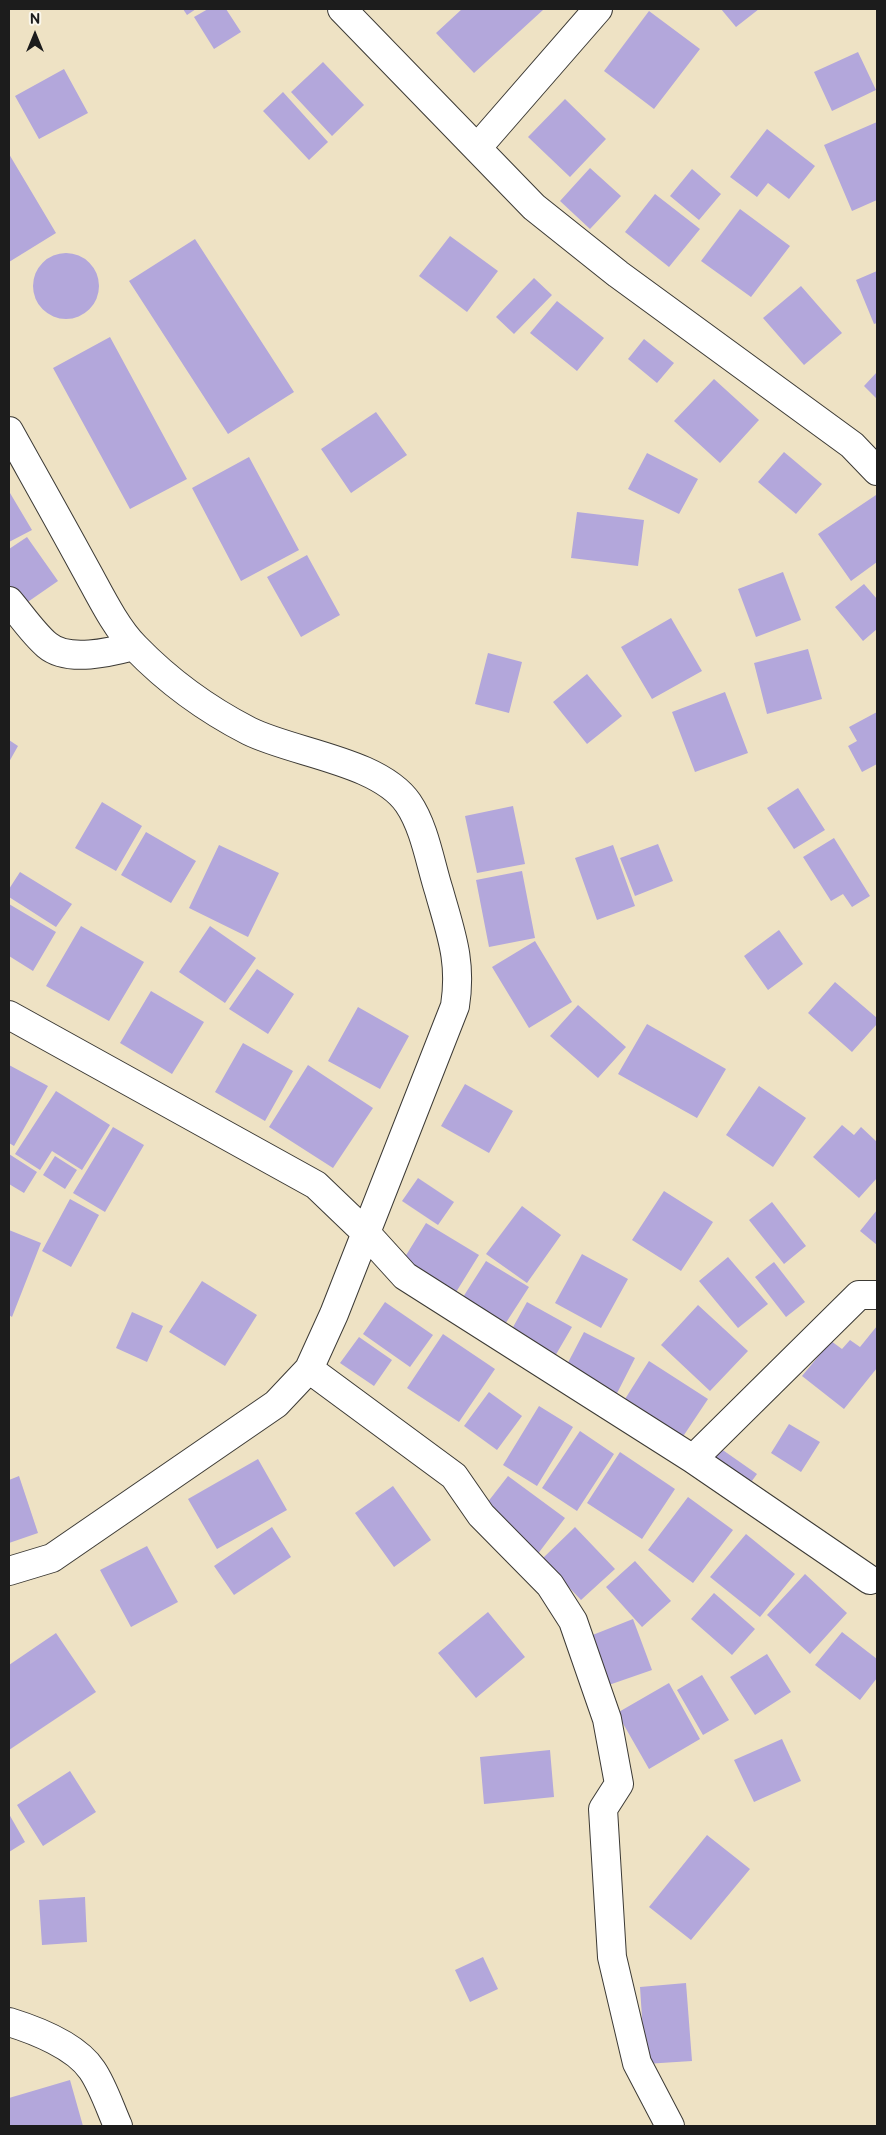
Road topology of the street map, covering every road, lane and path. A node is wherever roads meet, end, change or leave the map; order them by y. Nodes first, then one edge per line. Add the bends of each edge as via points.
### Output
1 (342, 9) edge
2 (598, 9) edge
3 (478, 148) junction
4 (9, 431) edge
5 (877, 471) edge
6 (9, 601) edge
7 (134, 646) junction
8 (9, 1016) edge
9 (365, 1232) junction
10 (868, 1295) edge
11 (309, 1369) junction
12 (693, 1459) junction
13 (9, 1570) edge
14 (870, 1580) dead end
15 (9, 2022) edge
16 (118, 2126) edge
17 (670, 2126) edge

1 - 3 street
2 - 3 street
3 - 5 street via 534,207 610,268 852,445
4 - 7 street via 106,604
6 - 7 street via 48,646 66,654 103,654
7 - 9 street via 169,678 250,731 364,771 389,785 407,802 421,832 457,955 459,980 455,1006
8 - 9 street via 316,1185
9 - 11 street
9 - 12 street via 405,1276
10 - 12 street
11 - 13 street via 276,1404 52,1558
11 - 17 street via 454,1476 481,1515 550,1585 573,1621 607,1719 619,1784 603,1810 612,1957 637,2063
12 - 14 street
15 - 16 street via 36,2030 66,2047 92,2069

